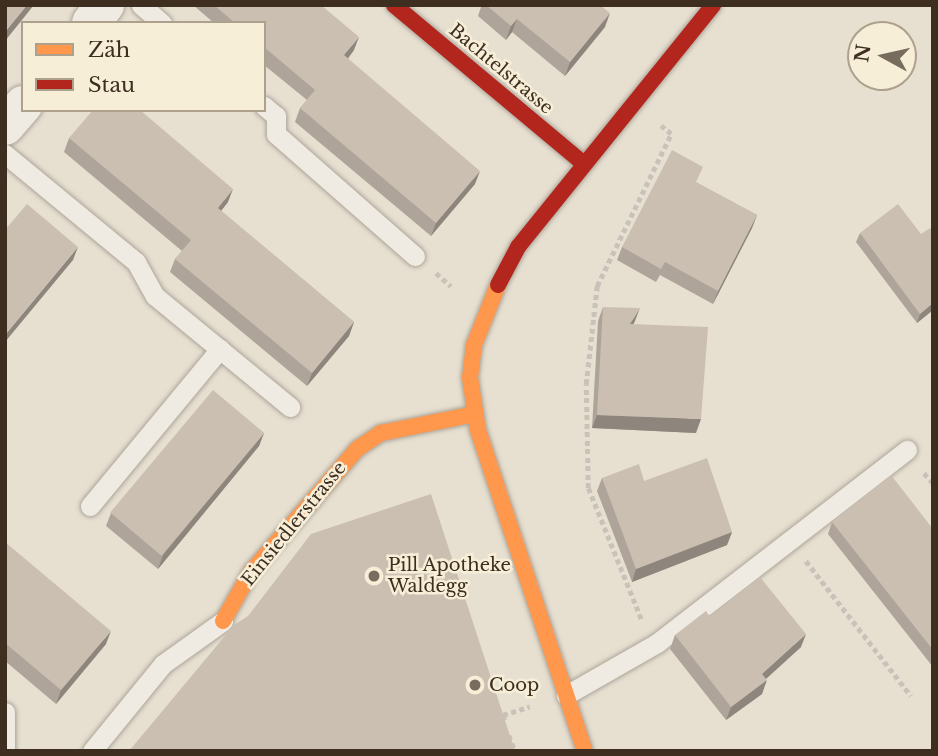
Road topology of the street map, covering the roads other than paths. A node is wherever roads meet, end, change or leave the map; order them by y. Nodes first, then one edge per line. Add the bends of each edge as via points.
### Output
1 (105, 5) edge
2 (141, 5) edge
3 (394, 5) edge
4 (713, 5) edge
5 (93, 21) edge
6 (160, 21) edge
7 (21, 107) edge
8 (266, 108) edge
9 (5, 126) edge
10 (5, 154) edge
11 (583, 163) junction
12 (415, 256) dead end
13 (220, 349) junction
14 (290, 407) dead end
15 (475, 414) junction
16 (907, 450) dead end
17 (90, 506) dead end
18 (223, 621) joint
19 (566, 695) junction
20 (5, 712) edge
21 (5, 751) edge
22 (92, 751) edge
23 (585, 751) edge

1 - 5 street
2 - 6 lane
3 - 11 street, Bachtelstrasse
4 - 11 street
7 - 9 street
8 - 12 lane via 276,116 276,134
10 - 13 lane via 136,262 155,296
11 - 15 street via 517,247 483,314 470,378
13 - 14 lane
13 - 17 lane
15 - 18 street, Einsiedlerstrasse via 381,433 357,449 251,572
15 - 19 street via 517,558
16 - 19 lane via 648,649
18 - 22 lane, Einsiedlerstrasse via 163,664
19 - 23 street
20 - 21 lane

